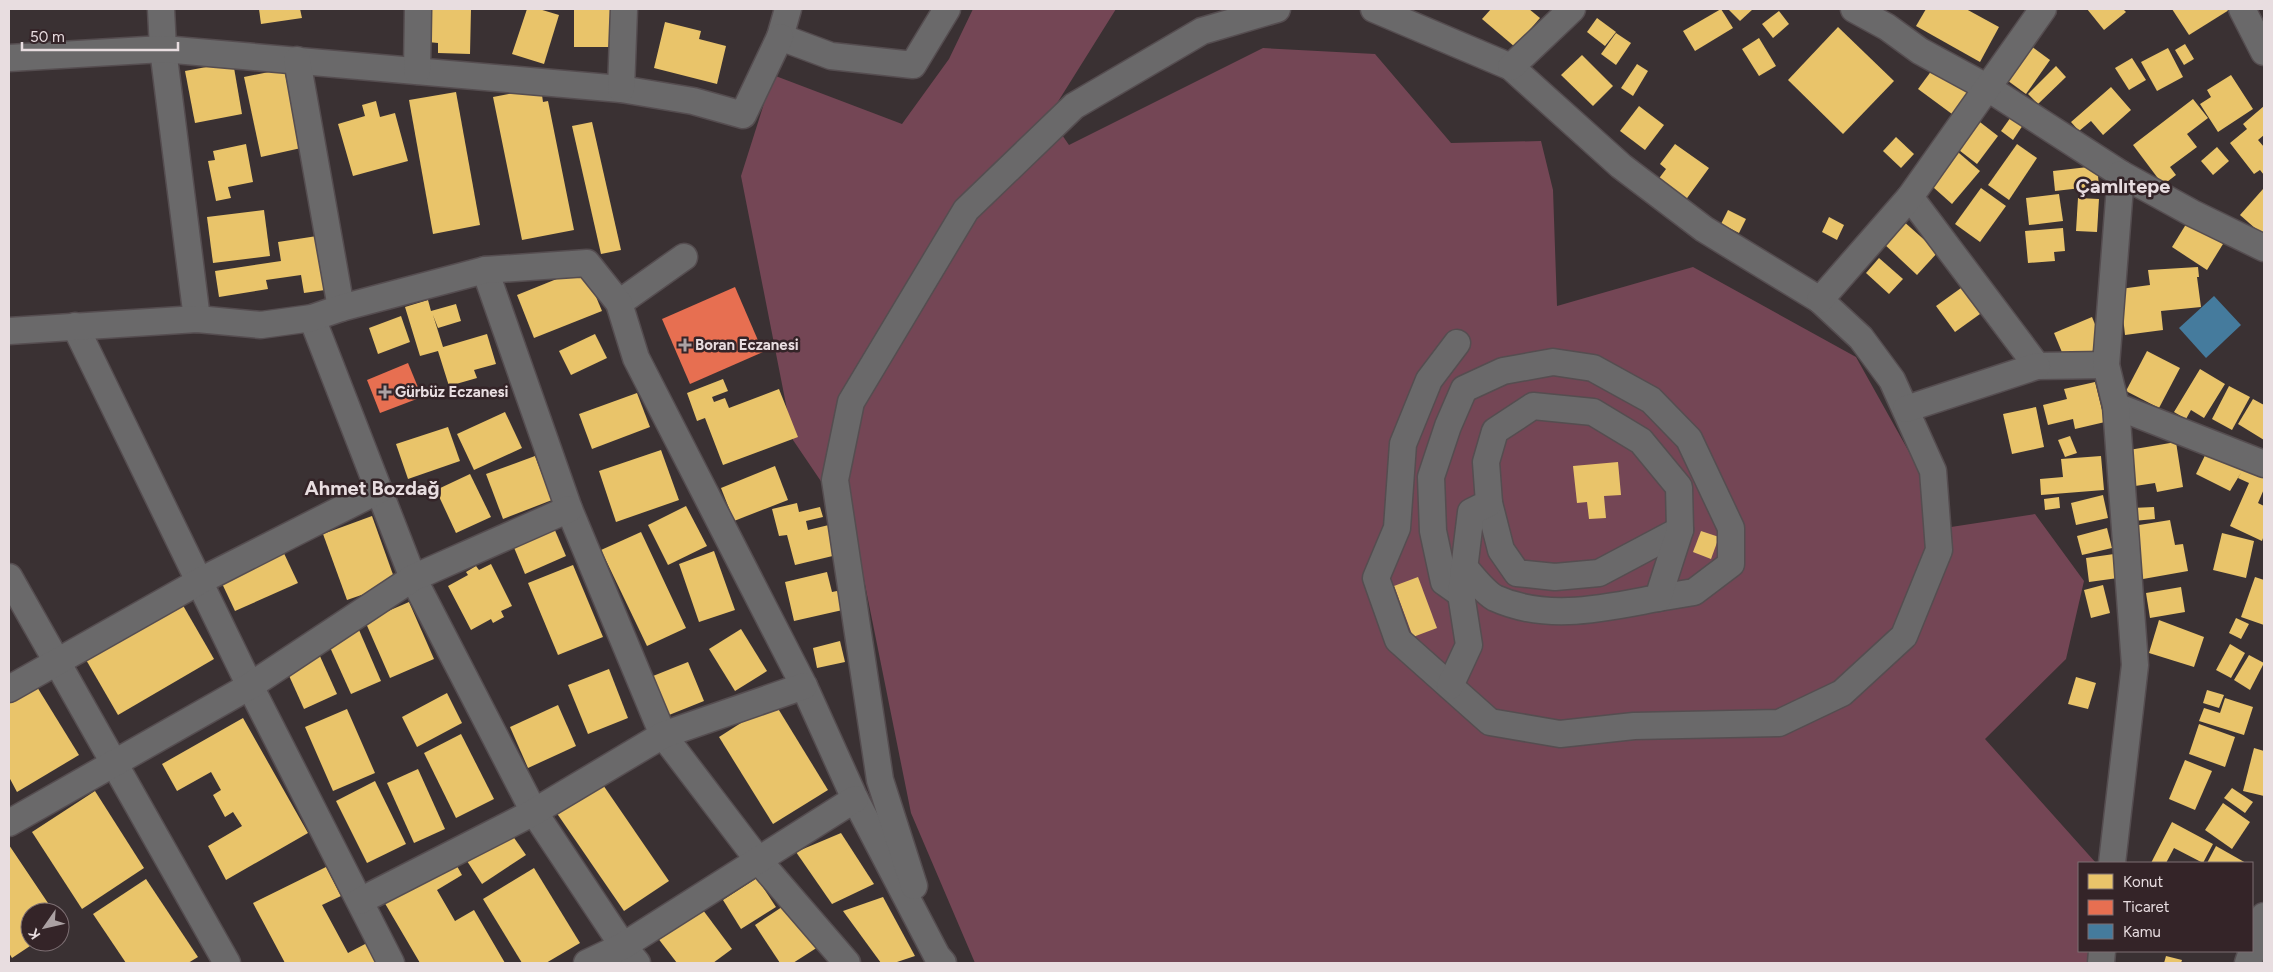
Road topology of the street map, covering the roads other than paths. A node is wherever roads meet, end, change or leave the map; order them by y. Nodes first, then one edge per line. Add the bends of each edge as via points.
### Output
1 (161, 9) edge
2 (418, 9) edge
3 (624, 9) edge
4 (788, 9) edge
5 (946, 9) edge
6 (1277, 9) edge
7 (1374, 9) edge
8 (1572, 9) edge
9 (1854, 9) edge
10 (2043, 9) edge
11 (2242, 9) edge
12 (780, 37) junction
13 (163, 49) junction
14 (2264, 52) edge
15 (9, 58) edge
16 (297, 60) junction
17 (1511, 67) junction
18 (417, 71) junction
19 (1988, 88) junction
20 (621, 89) junction
21 (2121, 174) junction
22 (1910, 197) junction
23 (2264, 248) edge
24 (684, 257) dead end
25 (485, 270) junction
26 (1820, 300) junction
27 (619, 303) junction
28 (340, 308) junction
29 (312, 318) junction
30 (197, 319) junction
31 (75, 326) junction
32 (9, 331) edge
33 (1457, 343) dead end
34 (2106, 365) junction
35 (2037, 366) junction
36 (2116, 406) junction
37 (1906, 409) junction
38 (2264, 464) edge
39 (379, 490) junction
40 (1489, 503) junction
41 (569, 509) junction
42 (1680, 530) junction
43 (1464, 568) junction
44 (9, 577) edge
45 (413, 578) junction
46 (200, 581) junction
47 (1461, 594) junction
48 (1658, 598) junction
49 (56, 663) junction
50 (250, 686) junction
51 (804, 686) junction
52 (1450, 686) junction
53 (9, 689) edge
54 (663, 735) junction
55 (115, 764) junction
56 (855, 799) junction
57 (534, 812) junction
58 (9, 823) edge
59 (760, 861) junction
60 (2112, 862) edge
61 (360, 901) junction
62 (2264, 916) edge
63 (2253, 948) edge
64 (630, 955) edge
65 (940, 959) edge
66 (227, 963) edge
67 (391, 963) edge
68 (587, 963) edge
69 (847, 963) edge

1 - 13 street
2 - 18 street
3 - 20 street
4 - 12 street
5 - 12 street via 913,65 831,56
6 - 65 street via 1202,31 1074,106 966,210 851,402 835,480 880,780
7 - 17 street
8 - 17 street
9 - 19 street via 1887,27 1920,51
10 - 19 street
11 - 14 street
12 - 20 street via 743,115 693,101
13 - 15 street
13 - 16 street
13 - 30 street
16 - 18 street
16 - 28 street
17 - 26 street via 1621,166 1704,230
18 - 20 street
19 - 21 street
19 - 22 street
21 - 23 street
21 - 34 street
22 - 26 street
22 - 35 street
24 - 27 street
25 - 27 street via 587,262
25 - 28 street
25 - 41 street
26 - 37 street via 1862,338 1892,380
27 - 51 street via 636,358
28 - 29 street
29 - 30 street via 261,324
29 - 39 street
30 - 31 street
31 - 32 street
31 - 46 street
33 - 52 street via 1429,380 1403,444 1397,528 1376,578 1398,640
34 - 35 street
34 - 36 street
35 - 37 street
36 - 38 street
36 - 60 street via 2135,665
37 - 52 street via 1932,471 1939,550 1904,636 1842,693 1779,723 1634,726 1560,734 1490,722
39 - 45 street
39 - 46 street
40 - 42 street via 1501,550 1517,573 1555,577 1599,573
40 - 42 street via 1486,462 1495,431 1533,406 1593,412 1641,441 1679,487
40 - 43 street via 1471,512
41 - 45 street
41 - 54 street
42 - 48 street
43 - 47 street
43 - 48 street via 1494,597 1541,612 1592,610
44 - 49 street
45 - 50 street
45 - 57 street
46 - 49 street
46 - 50 street
47 - 48 street via 1444,582 1433,531 1430,477 1448,426 1464,389 1502,371 1553,362 1593,368 1651,400 1689,439 1731,528 1731,564 1694,592
47 - 52 street via 1469,645
49 - 53 street
49 - 55 street
50 - 55 street
50 - 61 street
51 - 54 street
51 - 56 street
54 - 57 street
54 - 59 street
55 - 58 street
55 - 66 street
56 - 59 street
56 - 65 street
57 - 61 street
57 - 64 street
59 - 64 street
59 - 69 street
61 - 67 street
62 - 63 street
64 - 68 street

